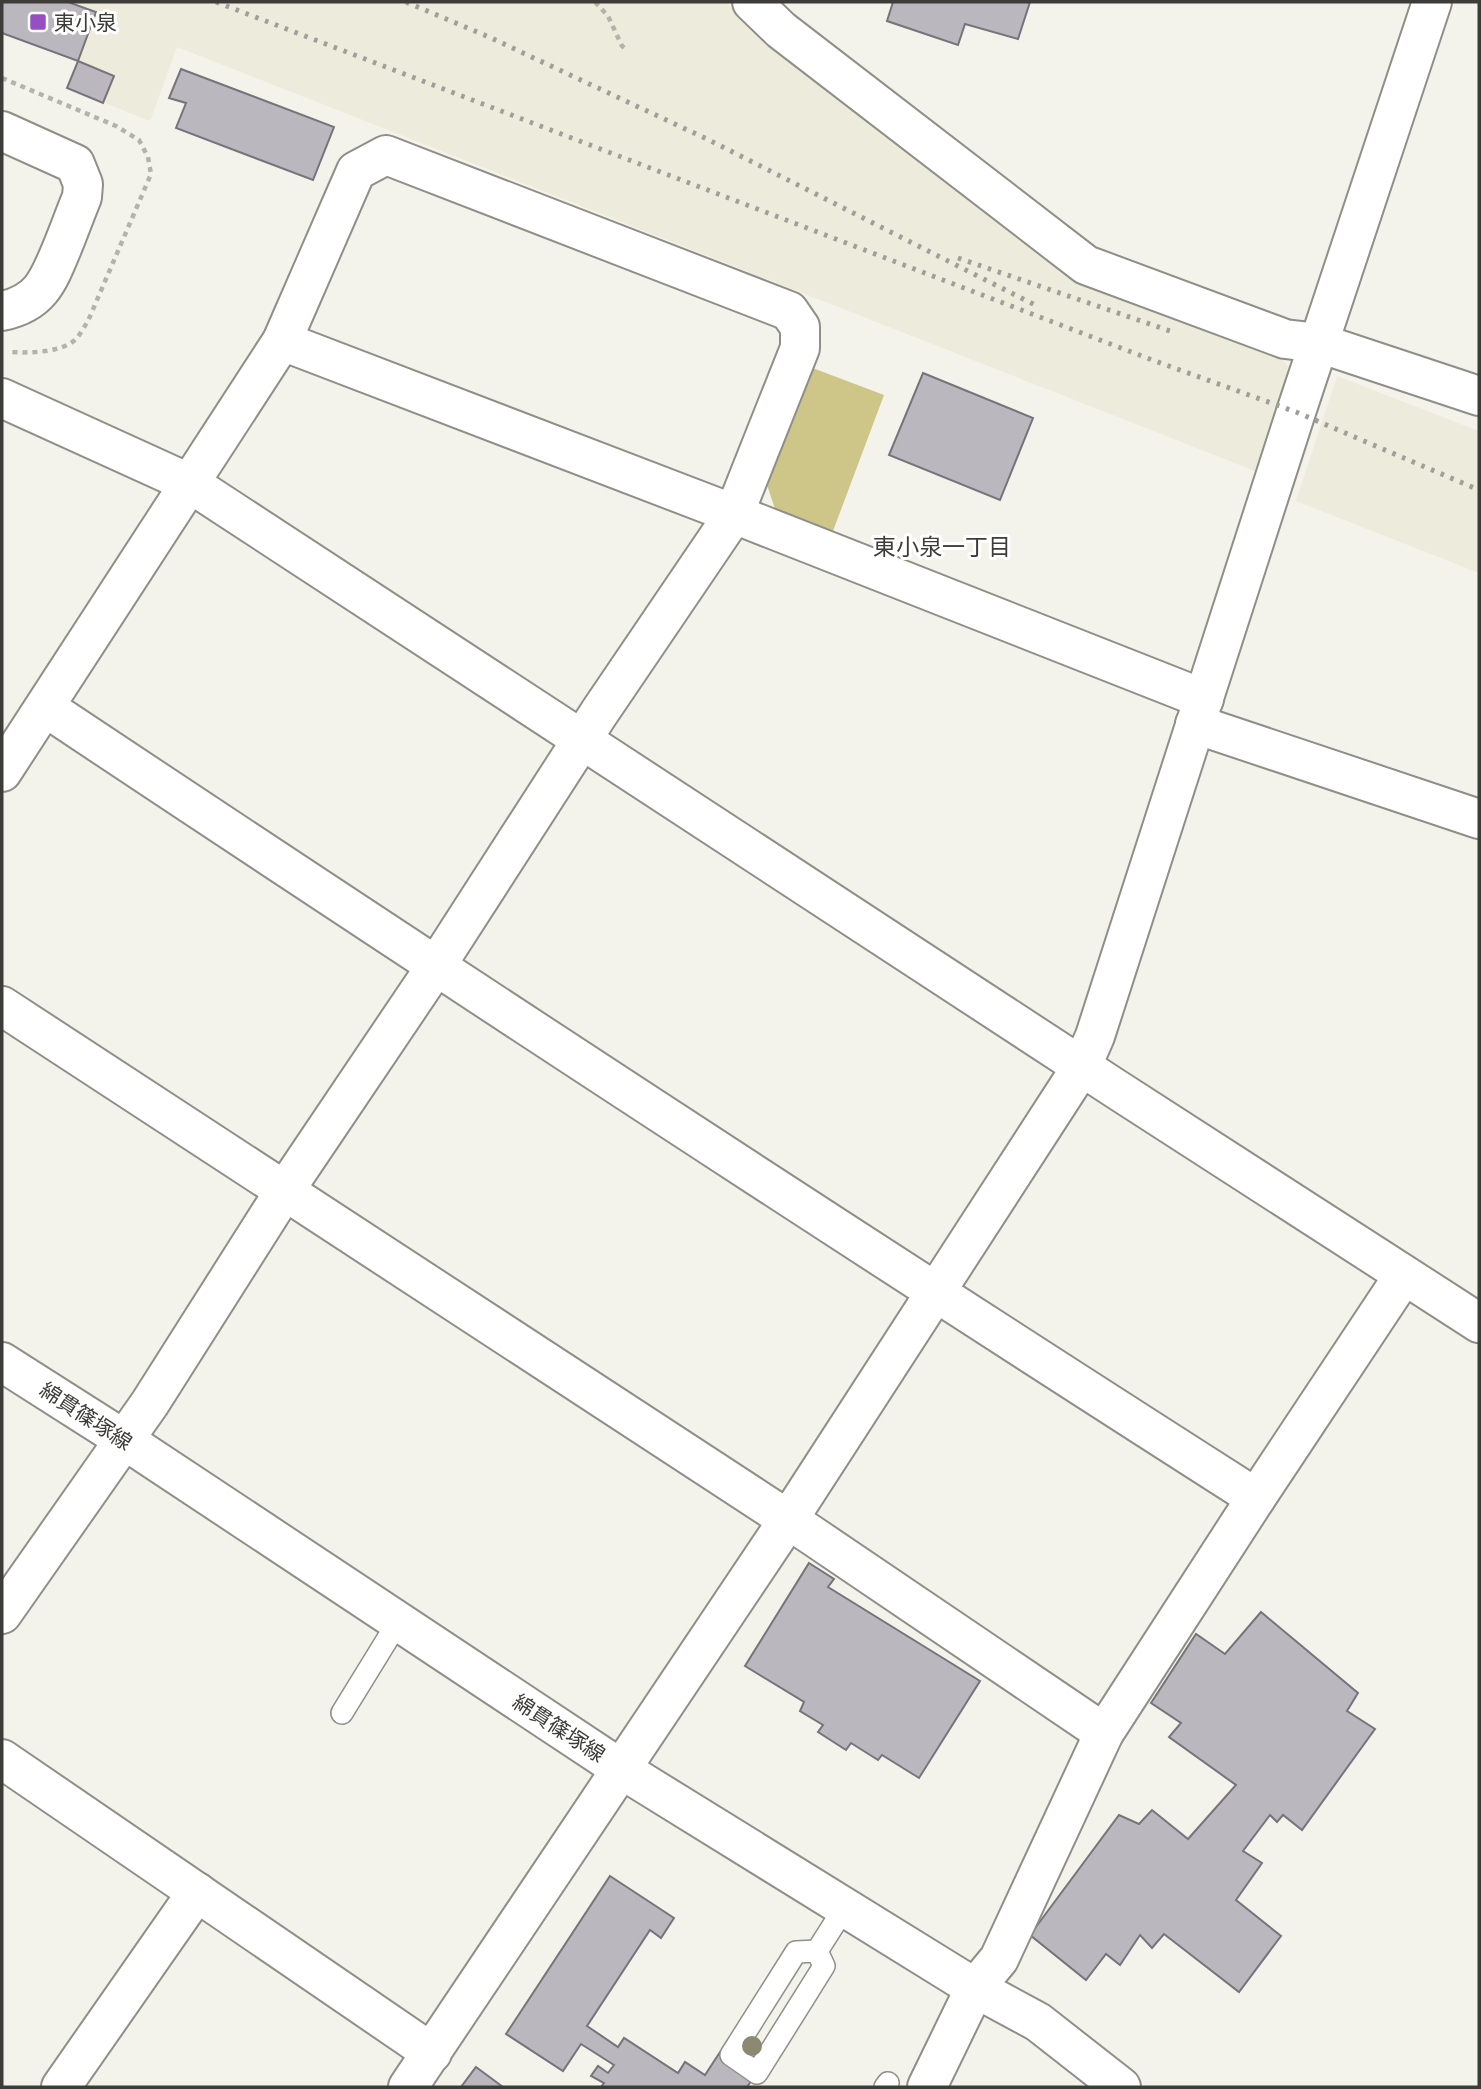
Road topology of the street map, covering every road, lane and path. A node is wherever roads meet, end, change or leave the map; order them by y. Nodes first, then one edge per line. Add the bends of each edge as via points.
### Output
1 (595, 2) edge
2 (753, 2) edge
3 (1432, 2) edge
4 (628, 51) dead end
5 (2, 131) edge
6 (2, 311) edge
7 (282, 341) junction
8 (1319, 343) junction
9 (1479, 396) edge
10 (2, 398) edge
11 (191, 484) junction
12 (734, 514) junction
13 (45, 706) junction
14 (1199, 711) junction
15 (583, 739) junction
16 (2, 772) edge
17 (1479, 819) edge
18 (436, 966) junction
19 (2, 1006) edge
20 (1082, 1066) junction
21 (285, 1190) junction
22 (1404, 1275) junction
23 (935, 1293) junction
24 (1479, 1323) edge
25 (2, 1362) edge
26 (123, 1439) junction
27 (1256, 1498) junction
28 (788, 1520) junction
29 (2, 1614) edge
30 (398, 1622) junction
31 (342, 1713) dead end
32 (1104, 1733) junction
33 (2, 1759) edge
34 (621, 1769) junction
35 (197, 1892) junction
36 (845, 1907) junction
37 (817, 1951) junction
38 (975, 1987) junction
39 (432, 2053) junction
40 (61, 2087) edge
41 (408, 2087) edge
42 (927, 2087) edge
43 (1121, 2087) edge

1 - 4 path
2 - 8 street via 781,30 1086,264 1285,340
3 - 8 street
5 - 6 street via 75,164 83,184 48,281 31,300
7 - 11 street
7 - 12 street
7 - 12 street via 356,171 386,155 789,311 800,327 800,348
8 - 9 street
8 - 14 street
10 - 11 street
11 - 13 street
11 - 15 street
12 - 14 street
12 - 15 street
13 - 16 street
13 - 18 street
14 - 17 street
14 - 20 street
15 - 18 street
15 - 20 street
18 - 21 street
18 - 23 street
19 - 21 street
20 - 22 street
20 - 23 street
21 - 26 street
21 - 28 street
22 - 24 street
22 - 27 street
23 - 27 street
23 - 28 street
25 - 26 street, 綿貫篠塚線
26 - 29 street
26 - 30 street, 綿貫篠塚線
27 - 32 street
28 - 32 street
28 - 34 street
30 - 31 lane
30 - 34 street, 綿貫篠塚線
32 - 38 street via 999,1958
33 - 35 street
34 - 36 street, 綿貫篠塚線
34 - 39 street
35 - 39 street
35 - 40 street
36 - 37 lane
36 - 38 street, 綿貫篠塚線
37 - 37 lane via 824,1966 757,2073 731,2055 796,1952
38 - 42 street
38 - 43 street, 綿貫篠塚線 via 1038,2022
39 - 41 street

